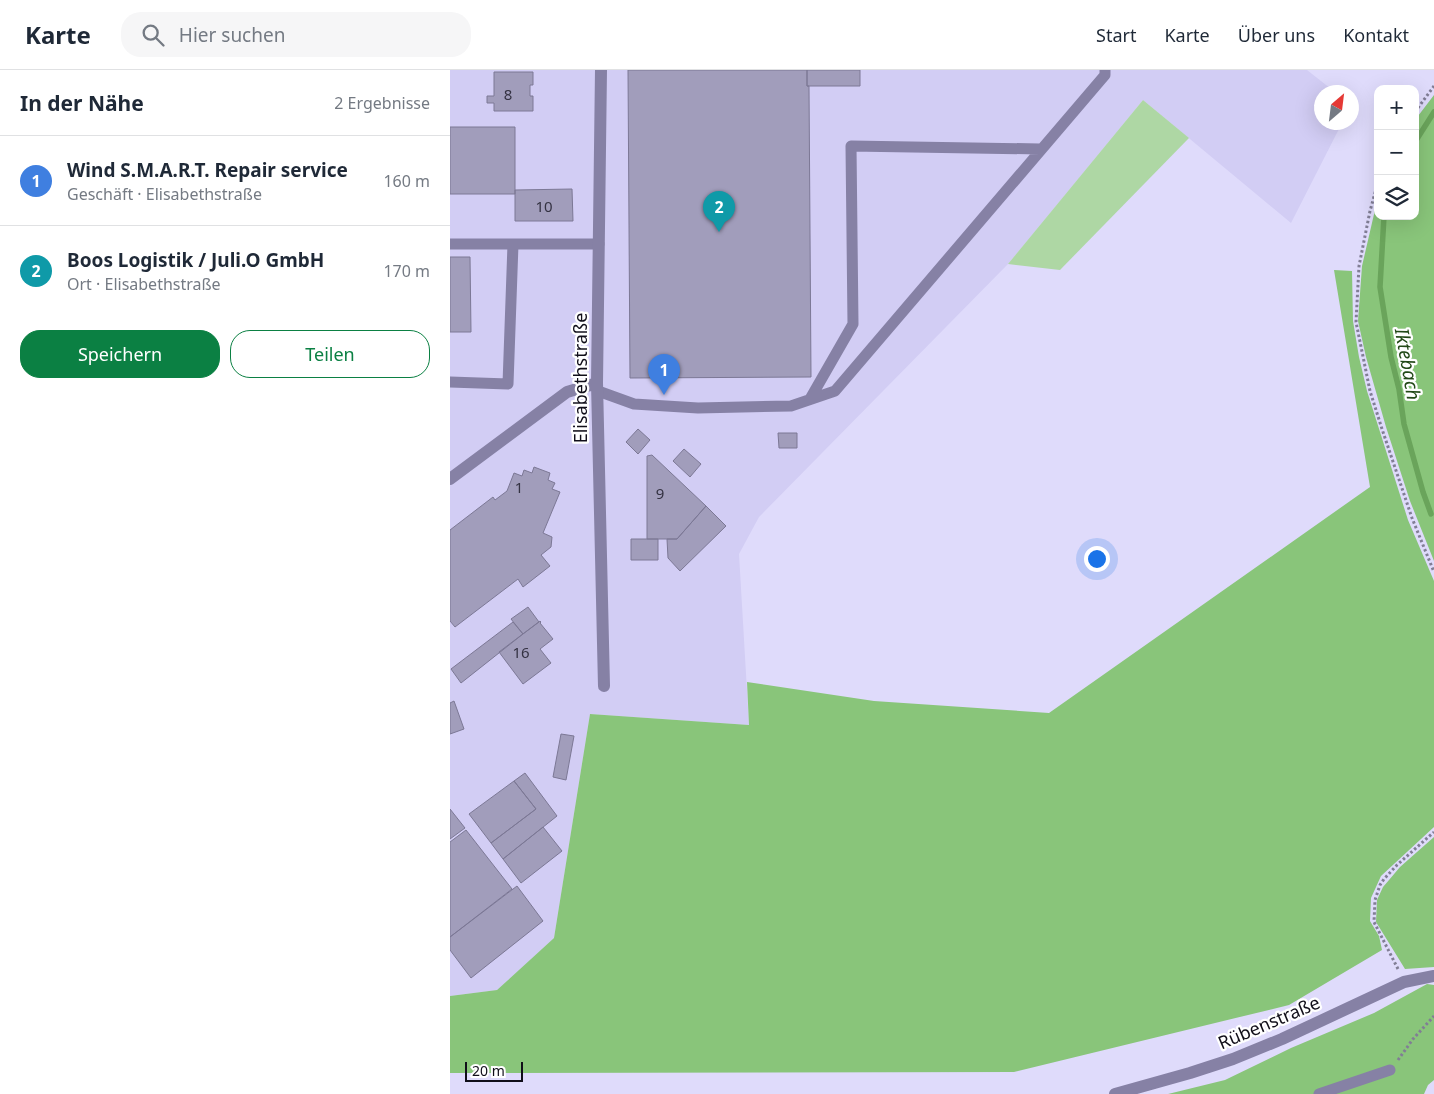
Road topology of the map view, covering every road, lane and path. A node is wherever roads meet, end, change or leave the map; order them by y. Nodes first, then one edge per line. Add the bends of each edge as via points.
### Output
1 (600, 70) edge
2 (1105, 70) edge
3 (1434, 86) edge
4 (1419, 107) edge
5 (1040, 149) junction
6 (1374, 196) edge
7 (450, 244) edge
8 (513, 244) junction
9 (599, 244) junction
10 (450, 382) edge
11 (598, 387) junction
12 (810, 399) junction
13 (450, 479) edge
14 (1434, 572) edge
15 (604, 686) dead end
16 (1434, 832) edge
17 (1434, 976) edge
18 (1404, 982) junction
19 (1434, 1016) edge
20 (1390, 1070) joint
21 (1115, 1094) edge
22 (1319, 1094) edge

1 - 9 street, Elisabethstraße
2 - 5 lane via 1105,75
3 - 4 path
5 - 12 lane via 835,391
5 - 12 lane via 850,146 853,324
6 - 14 path via 1359,266 1356,322 1370,391 1412,518
7 - 8 lane
8 - 9 lane
8 - 10 lane via 508,384
9 - 11 street, Elisabethstraße
11 - 12 lane via 634,404 698,408 792,406
11 - 13 street via 567,392
11 - 15 street, Elisabethstraße
16 - 18 path via 1384,879 1375,900 1374,922
17 - 18 street, Rübenstraße
18 - 21 street, Rübenstraße via 1233,1059
19 - 20 path
20 - 22 lane

